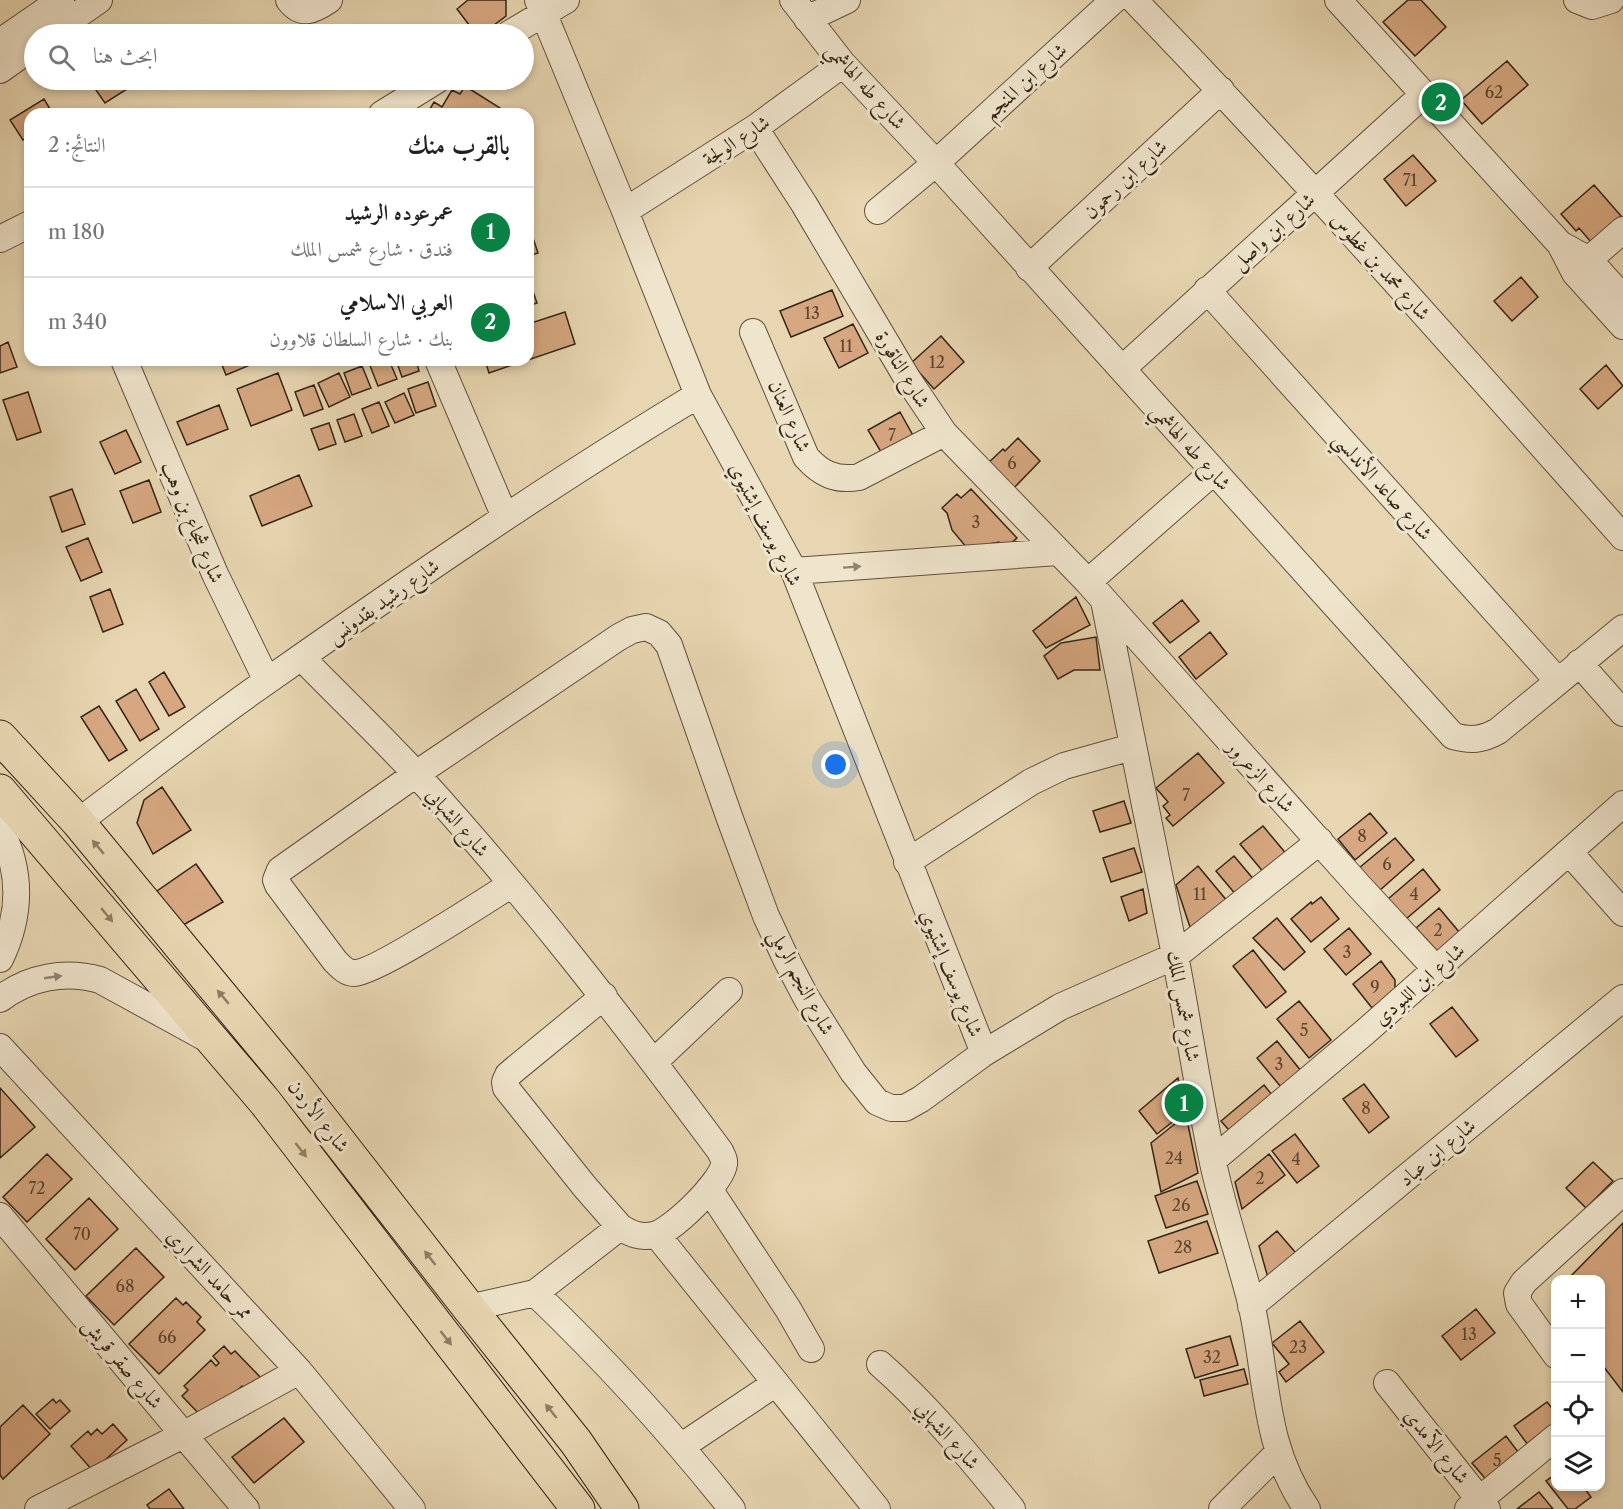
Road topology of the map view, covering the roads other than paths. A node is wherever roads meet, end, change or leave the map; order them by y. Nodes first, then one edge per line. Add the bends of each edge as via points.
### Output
1 (61, 0) edge
2 (99, 0) edge
3 (566, 0) edge
4 (847, 0) edge
5 (1114, 0) edge
6 (1134, 0) edge
7 (1338, 0) edge
8 (1577, 0) edge
9 (1611, 0) edge
10 (541, 7) edge
11 (800, 10) edge
12 (26, 24) edge
13 (64, 24) edge
14 (521, 24) edge
15 (24, 25) edge
16 (0, 42) edge
17 (24, 53) edge
18 (843, 64) junction
19 (0, 70) edge
20 (420, 90) edge
21 (1221, 90) junction
22 (1424, 94) junction
23 (392, 108) edge
24 (755, 128) junction
25 (936, 163) junction
26 (1316, 192) junction
27 (625, 211) junction
28 (878, 211) dead end
29 (24, 227) edge
30 (1623, 230) edge
31 (0, 239) edge
32 (1582, 266) junction
33 (1029, 268) junction
34 (1207, 290) junction
35 (1623, 298) edge
36 (1623, 326) edge
37 (753, 332) dead end
38 (127, 366) edge
39 (441, 366) edge
40 (1122, 369) junction
41 (698, 394) junction
42 (944, 433) junction
43 (1214, 472) junction
44 (505, 517) junction
45 (1623, 537) edge
46 (1058, 552) junction
47 (794, 571) junction
48 (1096, 592) junction
49 (1623, 628) edge
50 (302, 658) junction
51 (1579, 663) junction
52 (267, 681) junction
53 (1558, 681) junction
54 (1623, 713) edge
55 (0, 737) edge
56 (1132, 747) junction
57 (416, 774) junction
58 (0, 791) edge
59 (1623, 804) edge
60 (78, 822) junction
61 (0, 829) edge
62 (1320, 841) junction
63 (1569, 852) junction
64 (907, 862) junction
65 (512, 884) junction
66 (1623, 913) edge
67 (1175, 956) junction
68 (0, 959) edge
69 (1436, 969) junction
70 (729, 992) dead end
71 (604, 996) junction
72 (1623, 998) edge
73 (0, 999) edge
74 (217, 1044) junction
75 (0, 1047) edge
76 (984, 1053) junction
77 (654, 1062) junction
78 (1213, 1160) junction
79 (709, 1189) junction
80 (1623, 1192) edge
81 (0, 1216) edge
82 (620, 1227) junction
83 (657, 1235) junction
84 (535, 1293) junction
85 (1251, 1306) junction
86 (468, 1308) junction
87 (1551, 1348) edge
88 (811, 1349) dead end
89 (880, 1364) dead end
90 (299, 1371) junction
91 (776, 1383) junction
92 (1387, 1383) dead end
93 (183, 1435) junction
94 (1551, 1441) edge
95 (576, 1442) junction
96 (682, 1446) junction
97 (1278, 1453) junction
98 (1478, 1505) edge
99 (38, 1509) edge
100 (246, 1509) edge
101 (412, 1509) edge
102 (578, 1509) edge
103 (622, 1509) edge
104 (644, 1509) edge
105 (732, 1509) edge
106 (877, 1509) edge
107 (1012, 1509) edge
108 (1222, 1509) edge
109 (1307, 1509) edge

1 - 12 street
2 - 13 street
3 - 10 street
4 - 11 street
5 - 25 street, شارع ابن المنجم
6 - 21 street, شارع محمد بن غطوس
7 - 22 street
8 - 9 street via 1592,6
10 - 14 street
10 - 27 street, شارع يوسف إشتيوي
11 - 18 street, شارع طه الهاشمي
15 - 16 street
17 - 19 street
18 - 24 street, شارع الولجة
18 - 25 street, شارع طه الهاشمي
20 - 23 street
21 - 26 street, شارع محمد بن غطوس
21 - 33 street, شارع ابن رحمون
22 - 26 street, شارع ابن واصل
22 - 32 street
24 - 27 street, شارع الولجة
24 - 42 street, شارع الناقورة
25 - 28 street, شارع ابن المنجم
25 - 33 street, شارع طه الهاشمي
26 - 34 street, شارع ابن واصل
26 - 45 street, شارع محمد بن غطوس
27 - 41 street, شارع يوسف إشتيوي
29 - 31 street
30 - 32 street
32 - 35 street
32 - 36 street
33 - 40 street, شارع طه الهاشمي
34 - 40 street, شارع ابن واصل
34 - 53 street, شارع صاعد الأندلسي
37 - 42 street, شارع العنان via 806,457 829,476 859,477
38 - 52 street, شارع شجاع بن وهب via 225,596
39 - 44 street
40 - 43 street, شارع طه الهاشمي
41 - 44 street, شارع رشيد بقدونس
41 - 47 street, شارع يوسف إشتيوي
42 - 46 street, شارع الناقورة
43 - 48 street
43 - 53 street, شارع طه الهاشمي via 1453,736 1471,741 1487,737
44 - 50 street, شارع رشيد بقدونس
47 -> 46 street
46 - 48 street, شارع الناقورة
47 - 64 street, شارع يوسف إشتيوي
48 - 56 street, شارع شمس الملك
48 - 62 street, شارع الزعرور
49 - 51 street, شارع طه الهاشمي
50 - 52 street, شارع رشيد بقدونس
50 - 57 street, شارع الشهابي
51 - 53 street, شارع طه الهاشمي
51 - 54 street
52 - 60 street, شارع رشيد بقدونس
55 - 60 highway, شارع الأردن
56 - 64 street via 1064,766 1031,782
56 - 67 street, شارع شمس الملك
57 - 65 street, شارع الشهابي
57 - 65 street, شارع النجم الرملي via 280,870 278,885 335,961 354,973 367,971
57 - 76 street, شارع النجم الرملي via 619,637 646,627 659,633 669,645 766,916 807,999 863,1085 877,1102 904,1108
58 -> 74 highway, شارع الأردن
59 - 63 street, شارع ابن اللبودي
86 -> 60 highway, شارع الأردن via 291,1080
61 - 68 street via 17,878 12,923
62 - 67 street, شارع النجم الرملي
62 - 69 street, شارع الزعرور
63 - 66 street
63 - 69 street, شارع ابن اللبودي
64 - 76 street, شارع يوسف إشتيوي
65 - 71 street, شارع الشهابي
67 - 76 street, شارع النجم الرملي via 1060,1007
67 - 78 street, شارع شمس الملك
69 - 78 street, شارع ابن اللبودي
70 - 77 street
71 - 77 street, شارع الشهابي
71 - 82 street via 508,1075 505,1082 539,1130
72 - 85 street, شارع ابن عباد
73 -> 74 street via 34,981 84,975
74 -> 102 highway, شارع الأردن
75 - 90 street, ممر حامد الشراري
77 - 79 street, شارع الشهابي via 724,1159 722,1173
78 - 85 street, شارع شمس الملك
79 - 83 street, شارع الشهابي via 689,1212
79 - 88 street
80 - 87 street via 1524,1282 1517,1293 1519,1304
81 - 93 street, شارع صقر قريش
82 - 83 street via 638,1236
82 - 84 street
83 - 91 street
84 - 86 street
84 - 96 street via 591,1346
85 - 97 street, شارع شمس الملك
95 -> 86 highway, شارع الأردن
89 - 107 street, شارع الشهابي via 923,1406
90 - 93 street
90 - 101 street, ممر حامد الشراري
91 - 96 street
91 - 106 street
92 - 98 street, شارع الآمدي
93 - 99 street
93 - 100 street, شارع صقر قريش
94 - 98 street
95 - 103 highway, شارع الأردن
95 - 104 highway
96 - 105 street
97 - 108 street
97 - 109 street, شارع شمس الملك

